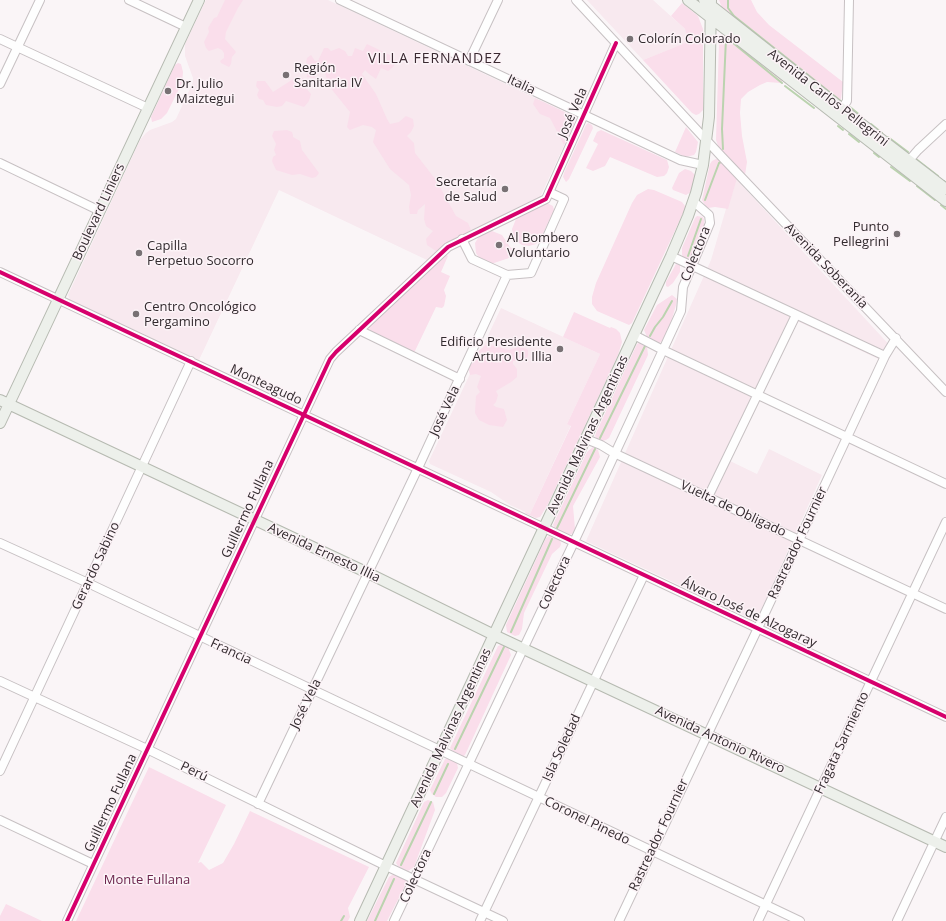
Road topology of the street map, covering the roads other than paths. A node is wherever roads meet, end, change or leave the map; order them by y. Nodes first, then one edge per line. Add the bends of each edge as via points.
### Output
1 (40, 0) edge
2 (129, 0) edge
3 (199, 0) edge
4 (340, 0) edge
5 (498, 0) edge
6 (576, 0) edge
7 (688, 0) edge
8 (848, 0) edge
9 (708, 2) edge
10 (357, 4) edge
11 (711, 19) junction
12 (186, 27) junction
13 (0, 39) edge
14 (616, 43) junction
15 (18, 47) junction
16 (469, 61) junction
17 (0, 84) edge
18 (148, 108) junction
19 (839, 113) junction
20 (584, 115) junction
21 (946, 124) edge
22 (707, 139) junction
23 (0, 164) edge
24 (906, 164) junction
25 (703, 165) junction
26 (946, 189) edge
27 (549, 192) junction
28 (693, 201) junction
29 (946, 201) edge
30 (100, 211) junction
31 (462, 239) junction
32 (671, 256) junction
33 (692, 266) junction
34 (0, 272) edge
35 (507, 275) junction
36 (58, 299) junction
37 (796, 315) junction
38 (359, 330) junction
39 (634, 335) junction
40 (896, 338) junction
41 (663, 350) junction
42 (885, 356) junction
43 (191, 361) junction
44 (460, 379) junction
45 (946, 392) edge
46 (758, 395) junction
47 (4, 402) edge
48 (305, 414) junction
49 (0, 423) edge
50 (847, 438) junction
51 (586, 439) junction
52 (614, 453) junction
53 (141, 467) junction
54 (418, 468) junction
55 (946, 484) edge
56 (708, 498) junction
57 (254, 520) junction
58 (946, 522) edge
59 (545, 527) junction
60 (799, 540) junction
61 (574, 542) junction
62 (0, 543) edge
63 (368, 573) junction
64 (644, 575) junction
65 (88, 583) junction
66 (912, 593) junction
67 (946, 609) edge
68 (758, 628) junction
69 (494, 635) junction
70 (200, 637) junction
71 (524, 648) junction
72 (0, 681) edge
73 (593, 681) junction
74 (870, 681) junction
75 (313, 690) junction
76 (35, 697) junction
77 (946, 717) edge
78 (707, 734) junction
79 (147, 749) junction
80 (440, 751) junction
81 (469, 764) junction
82 (0, 771) edge
83 (822, 788) junction
84 (539, 798) junction
85 (258, 804) junction
86 (946, 817) edge
87 (0, 820) edge
88 (934, 841) junction
89 (946, 846) edge
90 (652, 852) junction
91 (93, 864) junction
92 (386, 866) junction
93 (414, 879) junction
94 (766, 905) junction
95 (484, 912) junction
96 (67, 921) edge
97 (360, 921) edge
98 (394, 921) edge
99 (480, 921) edge
100 (503, 921) edge
101 (619, 921) edge
102 (758, 921) edge
103 (800, 921) edge
104 (897, 921) edge

1 - 15 street
2 - 12 street
3 - 12 main road, Boulevard Liniers
4 - 10 street, Italia
5 - 16 street
6 - 14 street, Avenida Soberanía
7 - 11 main road, Avenida Carlos Pellegrini
8 - 19 street via 847,101
9 - 11 main road, Avenida Malvinas Argentinas
9 - 19 main road, Avenida Carlos Pellegrini
10 - 16 street, Italia
11 - 19 main road, Avenida Carlos Pellegrini
11 - 22 main road, Avenida Malvinas Argentinas
12 - 18 main road, Boulevard Liniers
13 - 15 street
14 - 20 street, José Vela
14 - 22 street, Avenida Soberanía
15 - 17 street
15 - 18 street
16 - 20 street, Italia
18 - 30 main road, Boulevard Liniers
19 - 24 main road, Avenida Carlos Pellegrini
20 - 25 street, Italia via 680,160
20 - 27 street, José Vela
21 - 24 street
22 - 25 main road, Avenida Malvinas Argentinas
22 - 40 street, Avenida Soberanía
23 - 30 street
24 - 26 main road, Avenida Carlos Pellegrini
24 - 29 main road, Avenida Carlos Pellegrini
25 - 28 main road, Avenida Malvinas Argentinas
27 - 31 street, Guillermo Fullana via 546,198
27 - 35 street via 564,199 531,273
28 - 32 main road, Avenida Malvinas Argentinas
28 - 33 street, Colectora via 709,215 710,223
30 - 36 main road, Boulevard Liniers
31 - 35 street via 472,259
31 - 38 street, Guillermo Fullana via 437,256
32 - 33 street
32 - 39 main road, Avenida Malvinas Argentinas
33 - 37 street
33 - 41 street, Colectora via 683,287 681,311
34 - 36 street, Monteagudo
35 - 44 street, José Vela
36 - 43 street, Monteagudo
36 - 47 main road, Boulevard Liniers
37 - 42 street
37 - 46 street
38 - 44 street
38 - 48 street, Guillermo Fullana via 330,359
39 - 41 street
39 - 51 main road, Avenida Malvinas Argentinas
40 - 42 street, Rastreador Fournier
40 - 45 street, Avenida Soberanía
41 - 46 street
41 - 52 street, Colectora
42 - 50 street, Rastreador Fournier
43 - 48 street, Monteagudo
43 - 53 street, Gerardo Sabino
44 - 54 street, José Vela
46 - 50 street
46 - 56 street
47 - 49 main road, Boulevard Liniers
47 - 53 main road, Avenida Ernesto Illia
48 - 54 street, Monteagudo
48 - 57 street, Guillermo Fullana
50 - 55 street
50 - 60 street, Rastreador Fournier
51 - 52 street, Vuelta de Obligado
51 - 59 main road, Avenida Malvinas Argentinas
52 - 56 street, Vuelta de Obligado
52 - 61 street, Colectora
53 - 57 main road, Avenida Ernesto Illia
53 - 65 street, Gerardo Sabino
54 - 59 street, Monteagudo
54 - 63 street, José Vela
56 - 60 street, Vuelta de Obligado
57 - 63 main road, Avenida Ernesto Illia
57 - 70 street, Guillermo Fullana
58 - 66 street, Fragata Sarmiento
59 - 61 street, Álvaro José de Alzogaray
59 - 69 main road, Avenida Malvinas Argentinas
60 - 66 street, Vuelta de Obligado
60 - 68 street, Rastreador Fournier
61 - 64 street, Álvaro José de Alzogaray
61 - 71 street, Colectora
62 - 65 street, Francia
63 - 69 main road, Avenida Ernesto Illia
63 - 75 street, José Vela
64 - 68 street, Álvaro José de Alzogaray
64 - 73 street, Isla Soledad
65 - 70 street, Francia
65 - 76 street, Gerardo Sabino
66 - 67 street, Vuelta de Obligado
66 - 74 street, Fragata Sarmiento
68 - 74 street, Álvaro José de Alzogaray
68 - 78 street, Rastreador Fournier
69 - 71 main road, Avenida Antonio Rivero
69 - 80 main road, Avenida Malvinas Argentinas
70 - 75 street, Francia
70 - 79 street, Guillermo Fullana
71 - 73 main road, Avenida Antonio Rivero
71 - 81 street, Colectora
72 - 76 street, Perú
73 - 78 main road, Avenida Antonio Rivero
73 - 84 street, Isla Soledad
74 - 77 street, Álvaro José de Alzogaray
74 - 83 street, Fragata Sarmiento
75 - 80 street, Francia
75 - 85 street, José Vela
76 - 79 street, Perú
76 - 82 street, Gerardo Sabino
78 - 83 main road, Avenida Antonio Rivero
78 - 90 street, Rastreador Fournier
79 - 85 street, Perú
79 - 91 street, Guillermo Fullana
80 - 81 street, Coronel Pinedo
80 - 92 main road, Avenida Malvinas Argentinas
81 - 84 street, Coronel Pinedo
81 - 93 street, Colectora
83 - 88 main road, Avenida Antonio Rivero
83 - 94 street, Fragata Sarmiento
84 - 90 street, Coronel Pinedo
84 - 95 street, Isla Soledad
85 - 92 street, Perú
86 - 88 street
87 - 91 street
88 - 89 main road, Avenida Antonio Rivero
88 - 104 street
90 - 94 street, Coronel Pinedo
90 - 101 street, Rastreador Fournier
91 - 96 street, Guillermo Fullana
92 - 93 street, Perú
92 - 97 main road, Avenida Malvinas Argentinas
93 - 95 street, Perú
93 - 98 street, Colectora
94 - 102 street, Fragata Sarmiento
94 - 103 street, Coronel Pinedo
95 - 99 street, Isla Soledad
95 - 100 street, Perú

